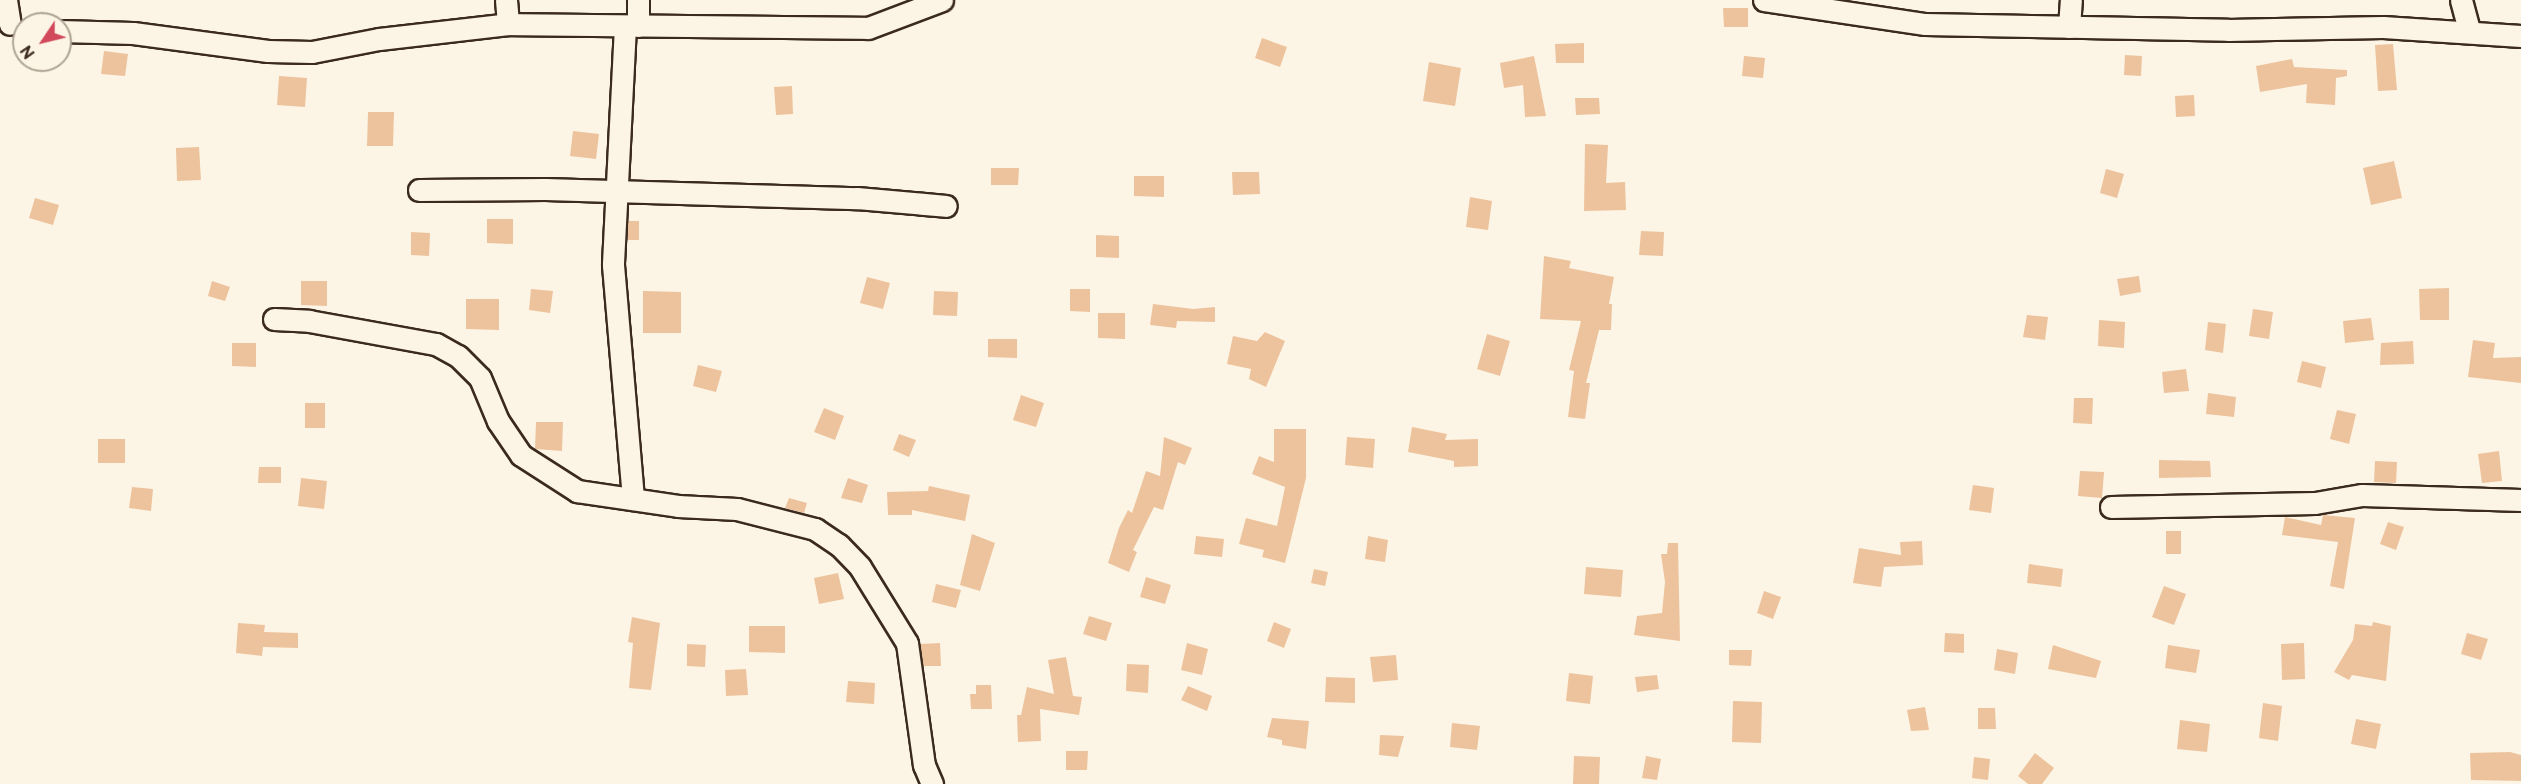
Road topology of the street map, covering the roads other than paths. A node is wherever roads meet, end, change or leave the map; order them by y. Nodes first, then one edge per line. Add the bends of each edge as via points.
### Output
1 (6, 0) edge
2 (506, 0) edge
3 (638, 0) edge
4 (942, 0) edge
5 (1764, 0) edge
6 (2071, 0) edge
7 (2461, 0) edge
8 (11, 24) edge
9 (508, 24) junction
10 (632, 26) junction
11 (2069, 27) junction
12 (2469, 30) junction
13 (72, 31) edge
14 (2521, 36) edge
15 (419, 190) dead end
16 (615, 192) junction
17 (946, 206) dead end
18 (274, 319) dead end
19 (633, 499) junction
20 (2521, 500) edge
21 (2110, 507) dead end
22 (925, 778) edge

1 - 8 street
2 - 9 street
3 - 10 street
4 - 10 street via 868,28
5 - 11 street via 1925,24
6 - 11 street
7 - 12 street
9 - 10 street
9 - 13 street via 379,39 312,52 268,51 133,33
10 - 16 street
11 - 12 street
12 - 14 street
15 - 16 street
16 - 17 street via 857,198
16 - 19 street via 613,265
18 - 19 street via 309,321 436,344 458,356 480,378 498,421 521,455 577,491
19 - 22 street via 737,509 815,529 839,545 860,567 907,643 918,698
20 - 21 street via 2362,495 2315,502

